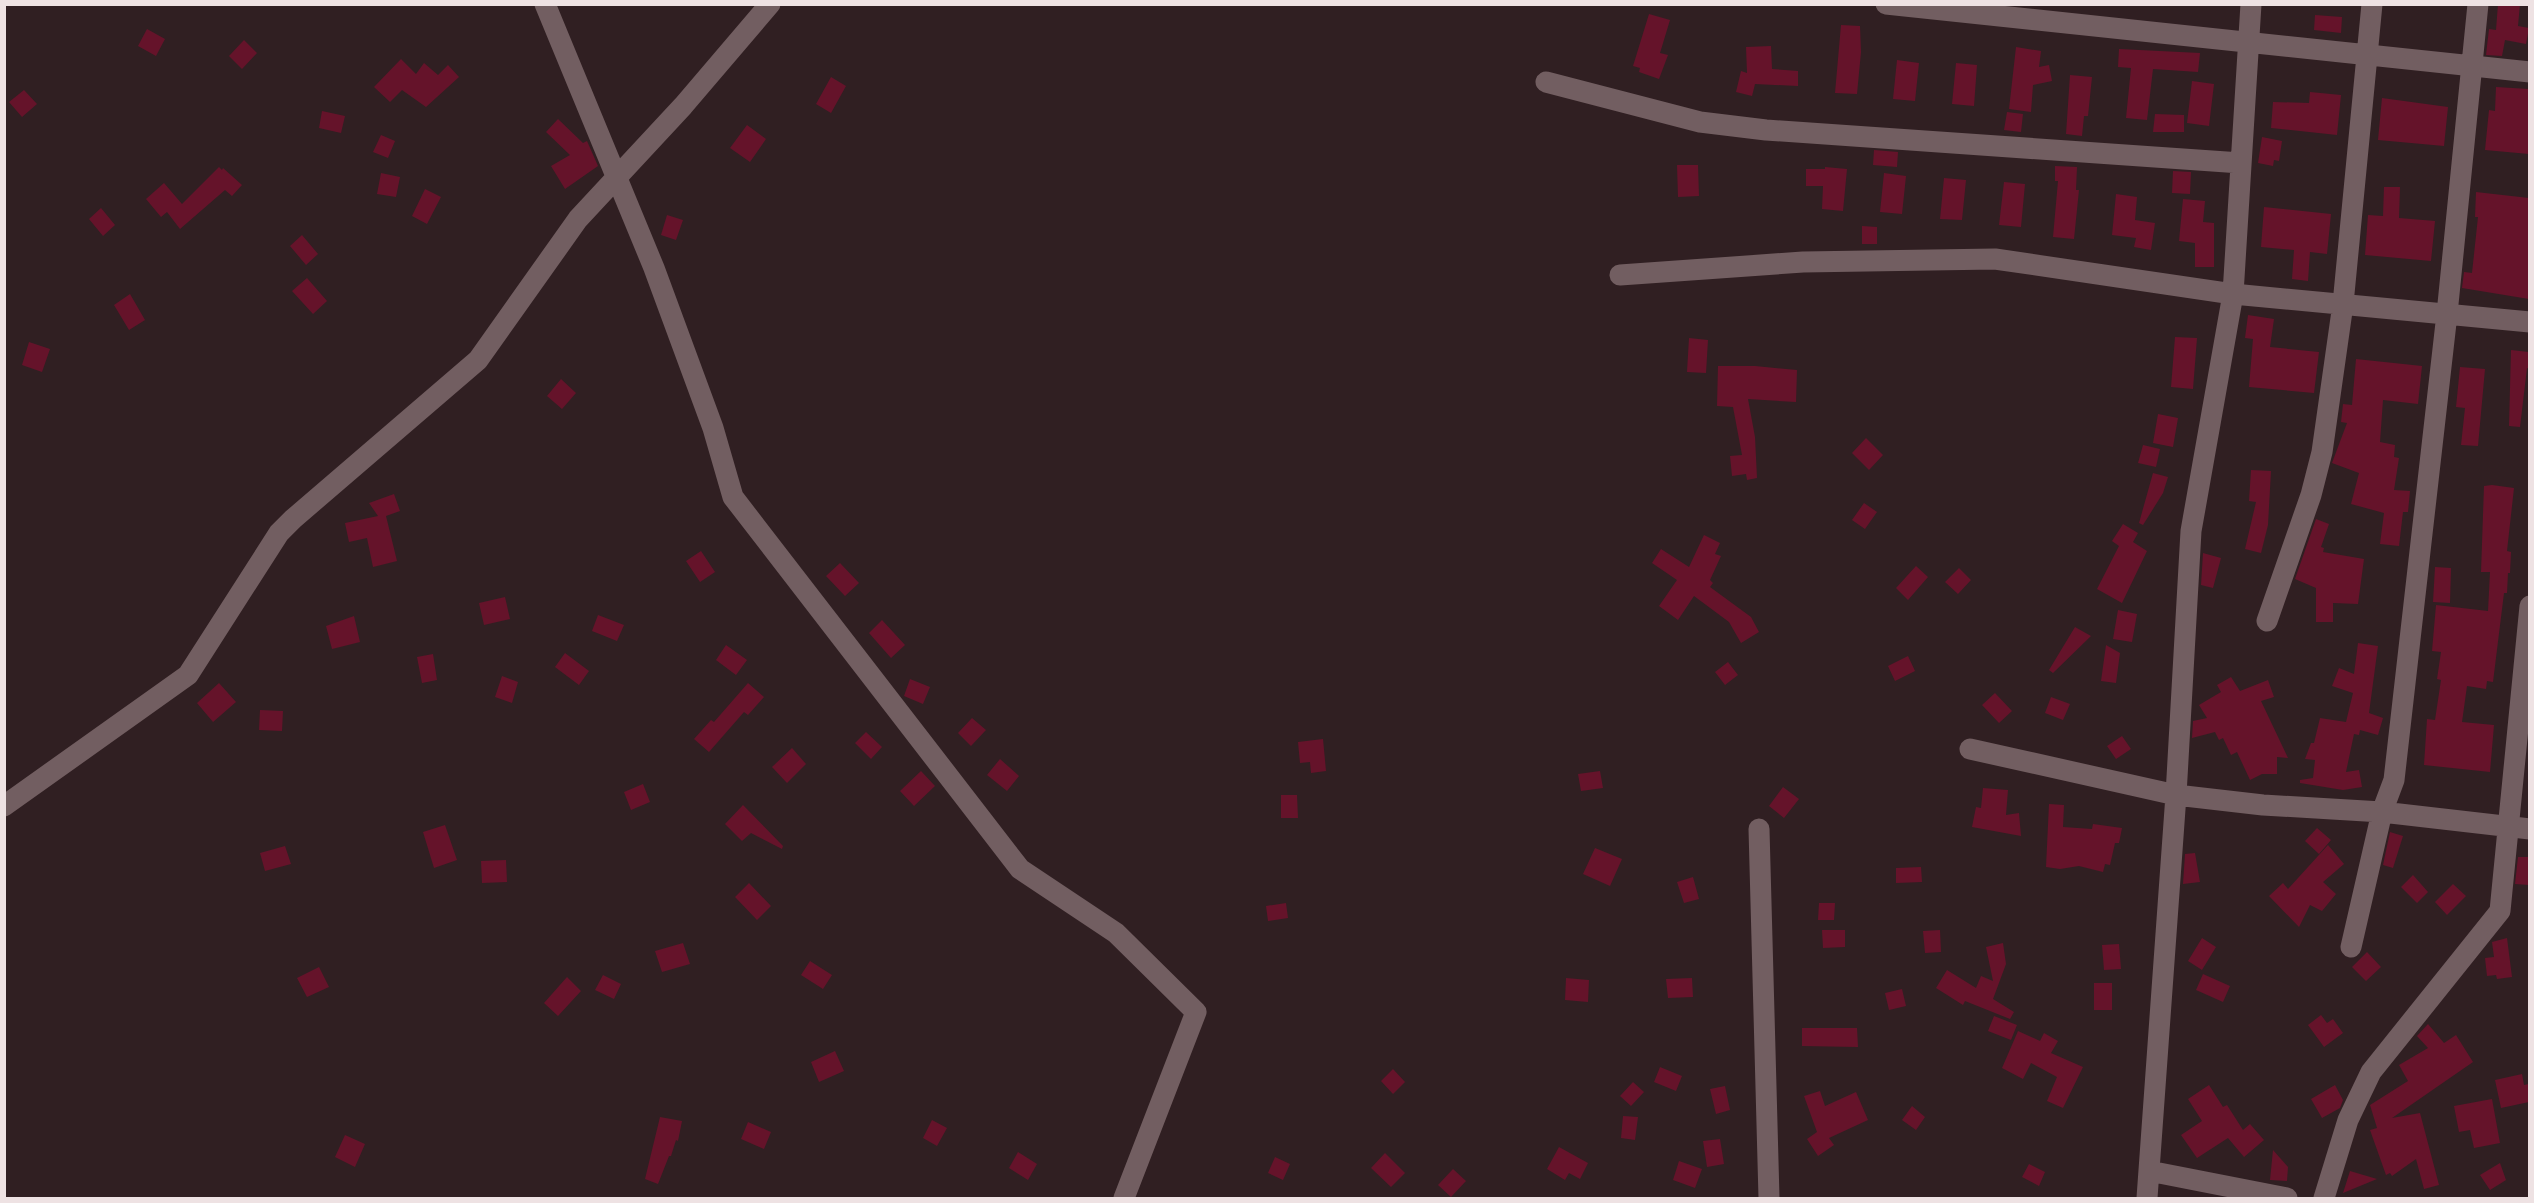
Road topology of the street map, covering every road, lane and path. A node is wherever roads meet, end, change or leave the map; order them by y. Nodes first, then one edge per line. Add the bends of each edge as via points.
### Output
1 (545, 4) edge
2 (770, 4) edge
3 (1886, 4) edge
4 (2251, 4) edge
5 (2372, 4) edge
6 (2478, 4) edge
7 (2248, 42) junction
8 (2367, 55) junction
9 (2472, 66) junction
10 (2529, 72) edge
11 (1546, 82) dead end
12 (2241, 163) junction
13 (616, 176) junction
14 (1620, 275) dead end
15 (2233, 294) junction
16 (2343, 304) junction
17 (2447, 314) junction
18 (2529, 322) edge
19 (2529, 606) edge
20 (2267, 621) dead end
21 (1970, 749) dead end
22 (2176, 795) junction
23 (4, 806) edge
24 (2382, 812) junction
25 (2519, 827) edge
26 (1759, 829) dead end
27 (2351, 947) dead end
28 (2150, 1171) junction
29 (2255, 1195) edge
30 (1124, 1198) edge
31 (1769, 1198) edge
32 (2147, 1198) edge
33 (2287, 1198) edge
34 (2324, 1198) edge

1 - 13 street
2 - 13 street via 683,106
3 - 7 street
4 - 7 street
5 - 8 street
6 - 9 street
7 - 8 street
7 - 12 street
8 - 9 street
8 - 16 street
9 - 10 street
9 - 17 street
11 - 12 street via 1711,123
12 - 15 street
13 - 23 street via 578,219 478,360 279,533 188,675
13 - 30 street via 713,428 733,497 1020,869 1116,933 1196,1012
14 - 15 street via 1803,262 1995,259
15 - 16 street
15 - 22 street via 2191,531
16 - 17 street
16 - 20 street via 2322,452
17 - 18 street
17 - 24 street via 2394,780
19 - 25 street
21 - 22 street
22 - 24 street
22 - 28 street
24 - 25 street
24 - 27 street
25 - 34 street via 2500,911 2371,1072 2348,1120
26 - 31 street
28 - 29 street
28 - 32 street
29 - 33 street

